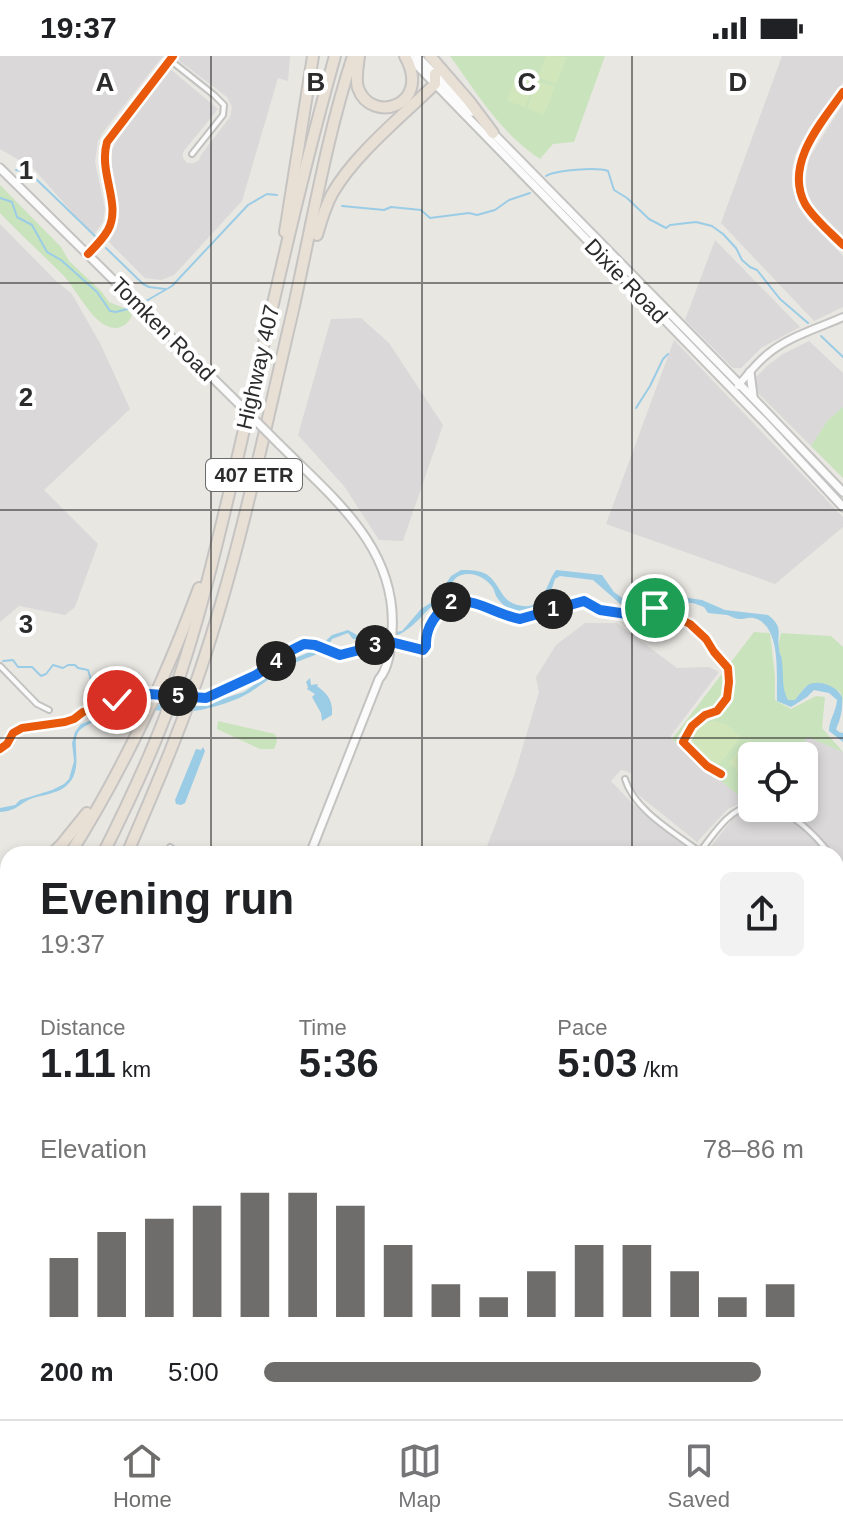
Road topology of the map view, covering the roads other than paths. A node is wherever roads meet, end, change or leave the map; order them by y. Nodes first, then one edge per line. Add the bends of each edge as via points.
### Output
1 (313, 56) edge
2 (335, 56) edge
3 (353, 56) edge
4 (359, 56) edge
5 (406, 56) edge
6 (417, 56) edge
7 (430, 56) edge
8 (172, 58) edge
9 (435, 79) junction
10 (843, 92) edge
11 (493, 133) junction
12 (192, 154) dead end
13 (0, 168) edge
14 (843, 245) edge
15 (88, 254) junction
16 (277, 288) junction
17 (294, 305) junction
18 (843, 317) edge
19 (750, 372) junction
20 (740, 384) junction
21 (733, 391) junction
22 (753, 398) junction
23 (843, 492) edge
24 (843, 507) edge
25 (212, 565) junction
26 (0, 666) edge
27 (49, 710) dead end
28 (118, 770) junction
29 (625, 779) dead end
30 (738, 810) edge
31 (798, 822) edge
32 (59, 846) edge
33 (75, 846) edge
34 (107, 846) edge
35 (130, 846) edge
36 (313, 846) edge
37 (690, 846) edge
38 (705, 846) edge
39 (824, 846) edge

1 - 16 highway
2 - 16 highway, Highway 407 / 407 ETR
3 - 17 highway, Highway 407 / 407 ETR via 331,129
4 - 5 highway via 362,95 375,106 387,107 403,101 412,87
5 - 9 main road, Dixie Road
6 - 9 main road, Dixie Road
7 - 11 highway
8 - 12 street via 224,105 223,115
8 - 15 street via 107,142 103,160 112,217
9 - 11 main road, Dixie Road
9 - 17 highway via 331,195
9 - 21 main road, Dixie Road
10 - 14 street via 806,149 798,184 808,208
11 - 20 main road, Dixie Road
13 - 15 main road, Tomken Road
15 - 36 main road, Tomken Road, bridge via 344,508 381,568 388,647
16 - 25 highway, Highway 407 / 407 ETR
17 - 35 highway, Highway 407 / 407 ETR via 241,528 194,689
18 - 19 street via 772,351
19 - 20 street
19 - 22 main road
20 - 21 street
20 - 22 main road, Dixie Road
21 - 24 main road, Dixie Road
22 - 23 main road, Dixie Road
25 - 28 highway
25 - 34 highway, Highway 407 / 407 ETR via 175,689
26 - 27 street
28 - 32 highway
28 - 33 highway
29 - 37 street via 628,790 652,816
30 - 38 street
31 - 39 street

